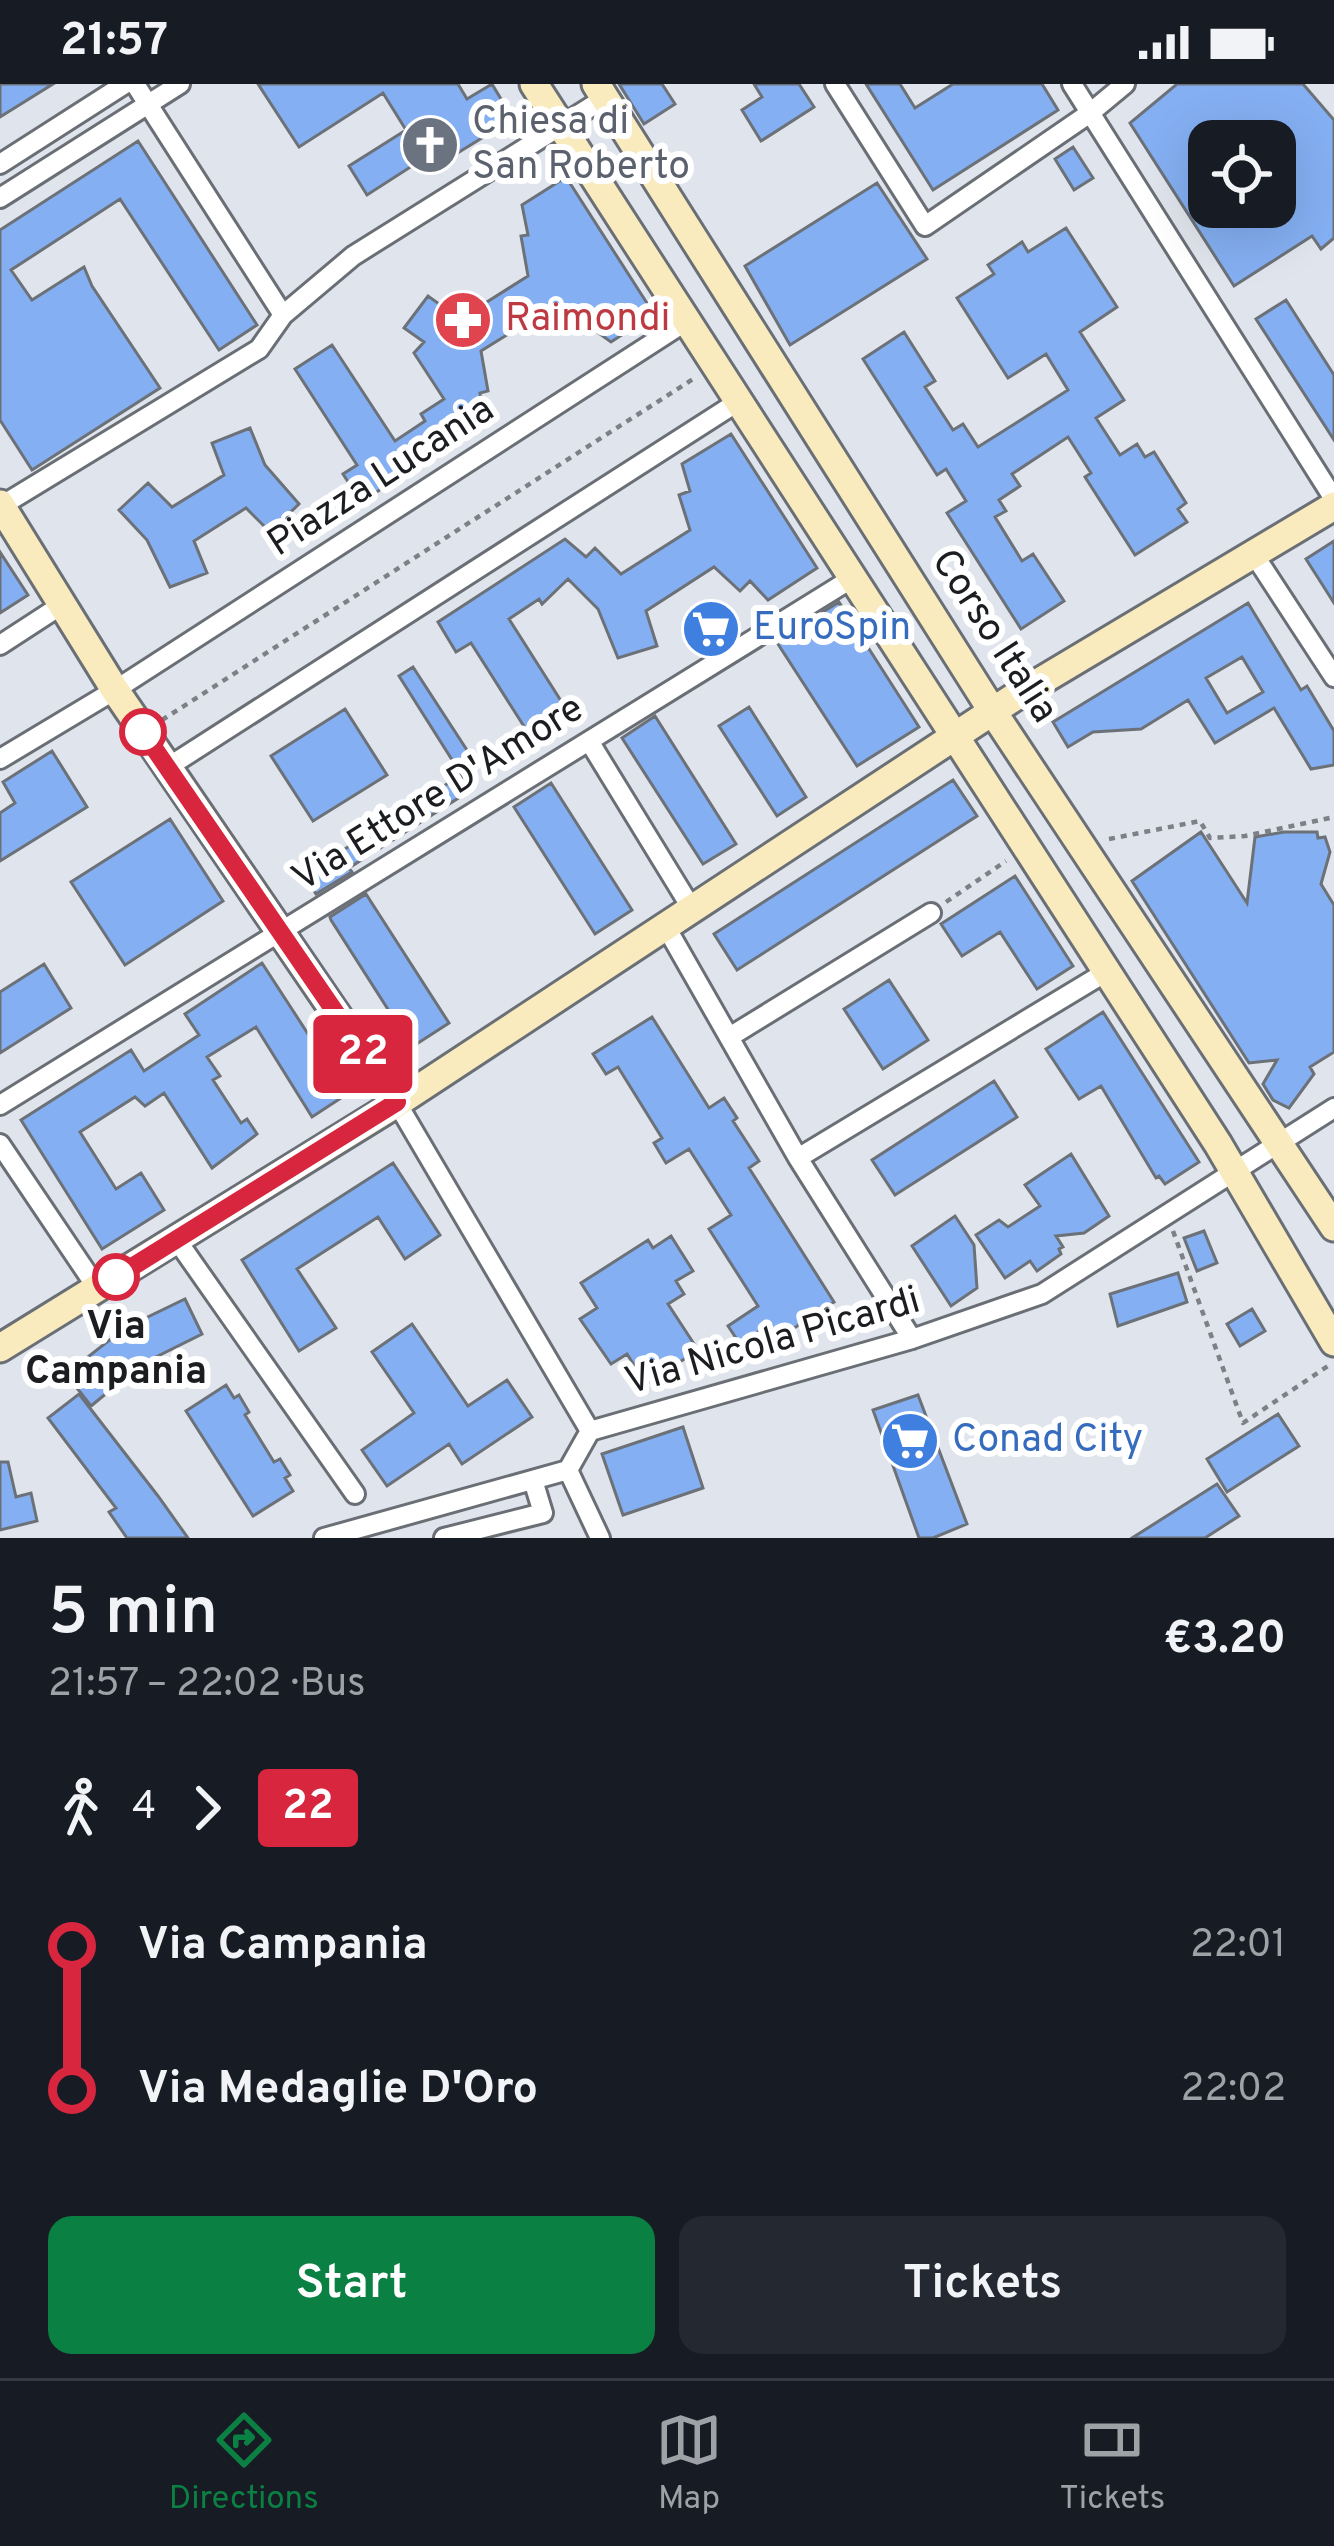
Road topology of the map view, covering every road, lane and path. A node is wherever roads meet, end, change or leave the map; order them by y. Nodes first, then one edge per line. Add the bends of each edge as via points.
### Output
1 (125, 84) edge
2 (135, 84) edge
3 (180, 84) edge
4 (533, 84) edge
5 (835, 84) edge
6 (1072, 84) edge
7 (1125, 84) edge
8 (601, 91) edge
9 (148, 104) junction
10 (1090, 113) junction
11 (560, 126) junction
12 (0, 164) edge
13 (0, 198) edge
14 (283, 315) junction
15 (685, 322) junction
16 (713, 367) junction
17 (736, 403) junction
18 (1334, 502) edge
19 (0, 505) edge
20 (1253, 553) junction
21 (850, 579) junction
22 (63, 604) junction
23 (0, 645) edge
24 (1334, 677) edge
25 (115, 690) junction
26 (993, 712) junction
27 (143, 732) junction
28 (955, 739) junction
29 (590, 741) junction
30 (0, 759) edge
31 (167, 767) junction
32 (1334, 817) edge
33 (1080, 844) junction
34 (1026, 849) junction
35 (692, 909) junction
36 (931, 913) joint
37 (666, 927) junction
38 (280, 932) junction
39 (1106, 972) junction
40 (731, 1036) junction
41 (397, 1102) junction
42 (0, 1105) edge
43 (1334, 1108) edge
44 (1280, 1143) junction
45 (0, 1144) edge
46 (798, 1157) junction
47 (1234, 1172) junction
48 (1167, 1214) junction
49 (1334, 1227) edge
50 (176, 1239) junction
51 (97, 1288) junction
52 (913, 1339) junction
53 (1334, 1342) edge
54 (0, 1348) edge
55 (1334, 1361) edge
56 (590, 1430) junction
57 (568, 1470) junction
58 (533, 1480) junction
59 (355, 1494) dead end
60 (324, 1538) edge
61 (444, 1538) edge
62 (600, 1538) edge

1 - 12 street
2 - 9 street
3 - 9 street
4 - 11 street
5 - 10 street via 925,226
6 - 10 street
7 - 10 street
8 - 11 street
8 - 26 street, Corso Italia
9 - 13 street
9 - 14 street
10 - 18 street
11 - 14 street via 353,256
11 - 15 street
14 - 19 street via 259,349
15 - 16 street
15 - 25 street, Piazza Lucania
16 - 17 street
16 - 27 path
17 - 21 street
17 - 31 street
18 - 20 street
19 - 22 street
20 - 24 street
20 - 26 street
21 - 28 street
21 - 29 street, Via Ettore D'Amore
22 - 23 street
22 - 25 street
25 - 27 street
25 - 30 street, Piazza Lucania
26 - 28 street
26 - 33 street, Corso Italia
27 - 31 street
28 - 34 street
28 - 35 street
29 - 35 street
29 - 38 street, Via Ettore D'Amore
31 - 38 street
32 - 33 path via 1210,838 1200,821
33 - 44 street, Corso Italia
34 - 36 path
34 - 39 street
35 - 37 street
36 - 40 street
37 - 40 street
37 - 41 street
38 - 41 street
38 - 42 street, Via Ettore D'Amore
39 - 46 street
39 - 47 street
40 - 46 street
41 - 50 street
41 - 56 street
43 - 44 street, Via Nicola Picardi
44 - 47 street, Via Nicola Picardi
44 - 49 street, Corso Italia
45 - 51 street
46 - 52 street
47 - 48 street, Via Nicola Picardi
47 - 53 street
48 - 52 street, Via Nicola Picardi via 1042,1294
48 - 55 path via 1243,1423
50 - 51 street
50 - 59 street
51 - 54 street
52 - 56 street, Via Nicola Picardi
56 - 57 street, Via Nicola Picardi
57 - 58 street
57 - 62 street
58 - 60 street
58 - 61 street via 543,1513

